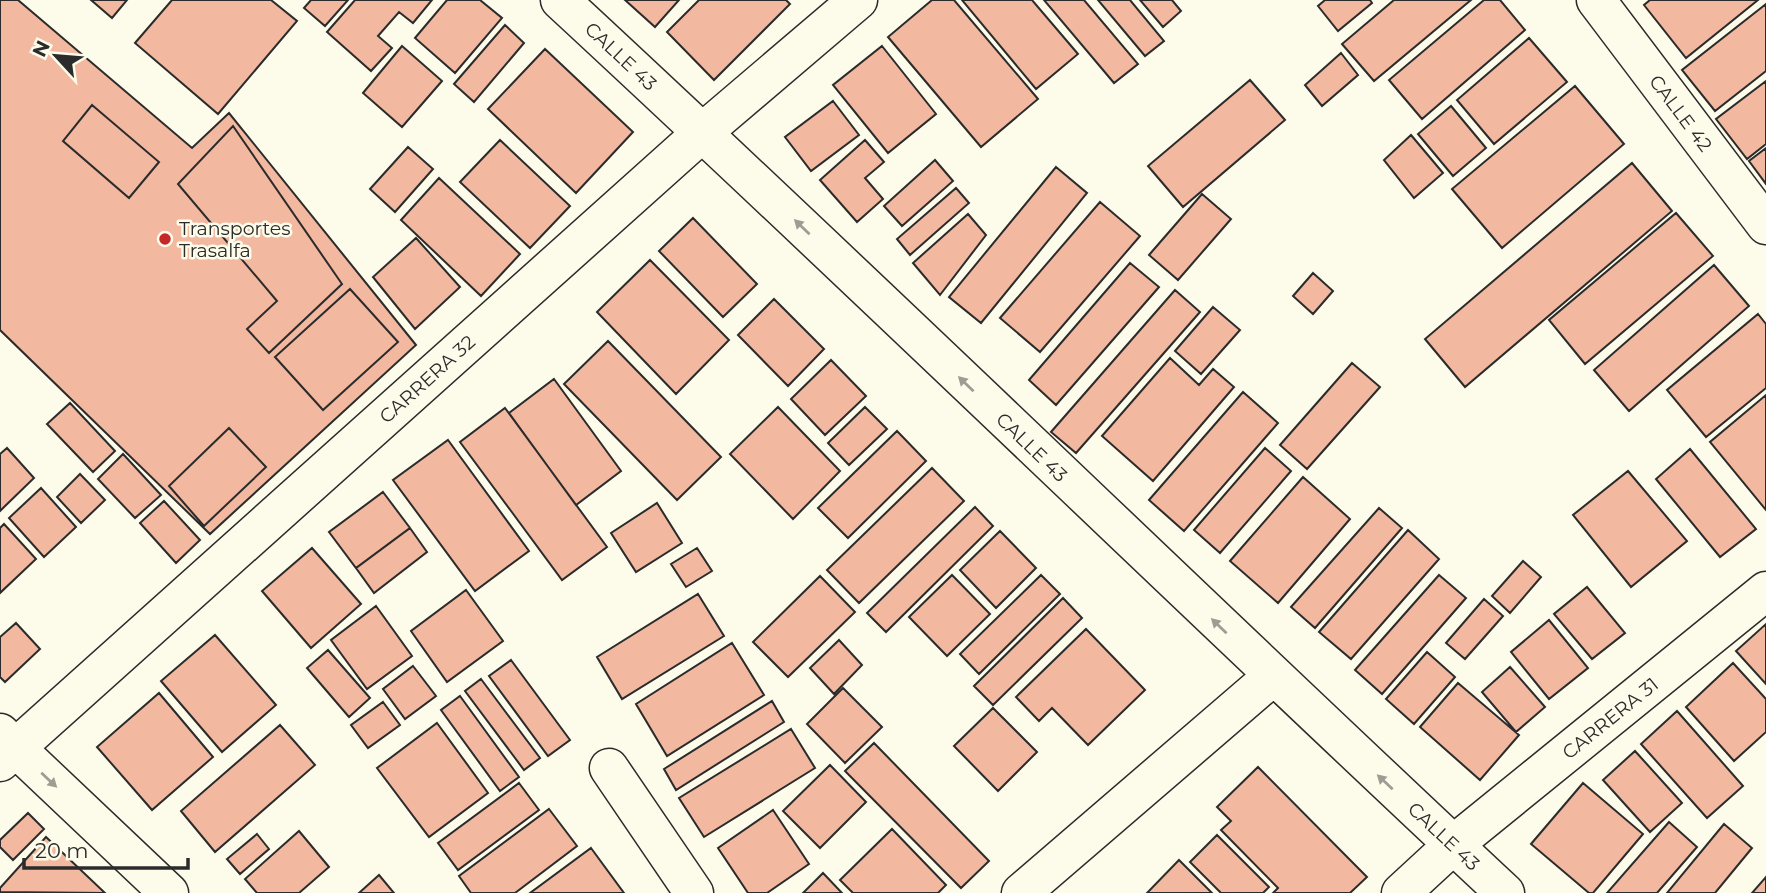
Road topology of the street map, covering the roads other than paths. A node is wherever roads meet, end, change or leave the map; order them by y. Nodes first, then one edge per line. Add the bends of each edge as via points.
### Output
1 (560, 0) edge
2 (858, 0) edge
3 (1597, 0) edge
4 (703, 132) junction
5 (1766, 225) edge
6 (1766, 591) edge
7 (1272, 677) junction
8 (5, 748) edge
9 (608, 768) dead end
10 (1453, 845) junction
11 (169, 893) edge
12 (694, 893) edge
13 (1021, 893) edge
14 (1401, 893) edge
15 (1505, 893) edge

1 - 4 street, CALLE 43
2 - 4 street, CARRERA 32
3 - 5 street, CALLE 42
7 -> 4 street, CALLE 43
4 - 8 street, CARRERA 32
6 - 10 street, CARRERA 31
10 -> 7 street, CALLE 43
7 - 13 street
8 -> 11 street
9 - 12 street
10 - 14 street, CARRERA 31
10 - 15 street, CALLE 43

